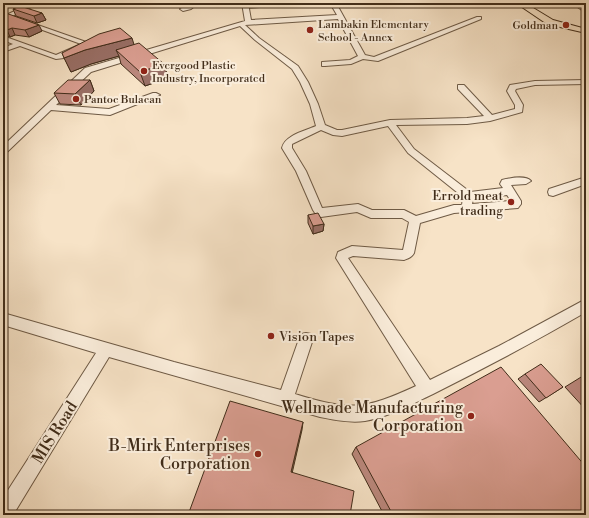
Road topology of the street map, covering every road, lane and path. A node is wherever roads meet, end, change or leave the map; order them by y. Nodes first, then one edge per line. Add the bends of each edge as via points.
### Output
1 (17, 3) edge
2 (37, 3) edge
3 (195, 3) edge
4 (245, 3) edge
5 (333, 3) edge
6 (520, 3) edge
7 (575, 3) edge
8 (3, 5) edge
9 (183, 9) dead end
10 (586, 11) edge
11 (339, 17) junction
12 (479, 18) dead end
13 (245, 23) junction
14 (586, 30) edge
15 (3, 38) edge
16 (20, 44) junction
17 (3, 50) edge
18 (362, 57) junction
19 (325, 64) dead end
20 (586, 82) edge
21 (461, 87) dead end
22 (156, 95) dead end
23 (49, 107) junction
24 (490, 118) junction
25 (390, 123) junction
26 (321, 127) junction
27 (3, 151) edge
28 (586, 180) edge
29 (526, 181) dead end
30 (510, 192) junction
31 (553, 192) dead end
32 (468, 196) junction
33 (465, 209) junction
34 (415, 220) junction
35 (586, 305) edge
36 (3, 319) edge
37 (306, 339) dead end
38 (106, 349) junction
39 (489, 360) junction
40 (499, 372) edge
41 (426, 389) junction
42 (286, 398) junction
43 (4, 515) edge

1 - 8 street
2 - 16 street via 7,16 87,44 56,57
3 - 9 street
4 - 13 street
5 - 11 street
6 - 14 main road via 550,22
7 - 10 street
11 - 13 street
11 - 18 street
12 - 18 street via 375,59
13 - 23 street via 88,70
13 - 26 street via 258,40 295,68 314,104
15 - 16 street
16 - 17 street
18 - 19 street via 352,62
20 - 24 street via 535,83 513,87 511,91 519,110
21 - 24 street
22 - 23 street via 110,112
23 - 27 street
24 - 25 street
25 - 26 street via 342,133
25 - 32 street via 411,151
26 - 34 street via 292,140 287,145 321,213 358,208 371,214 404,214
28 - 31 street
29 - 30 street via 506,182
30 - 32 street
30 - 33 street via 516,201 514,205
32 - 33 street
33 - 34 street via 450,210
34 - 41 street via 408,253 404,255 352,251 342,255 342,258
35 - 39 street
36 - 38 street
37 - 42 street
38 - 42 street
38 - 43 street, MIS Road
39 - 40 street
39 - 41 street
41 - 42 street via 380,410 365,413 349,414 326,410

